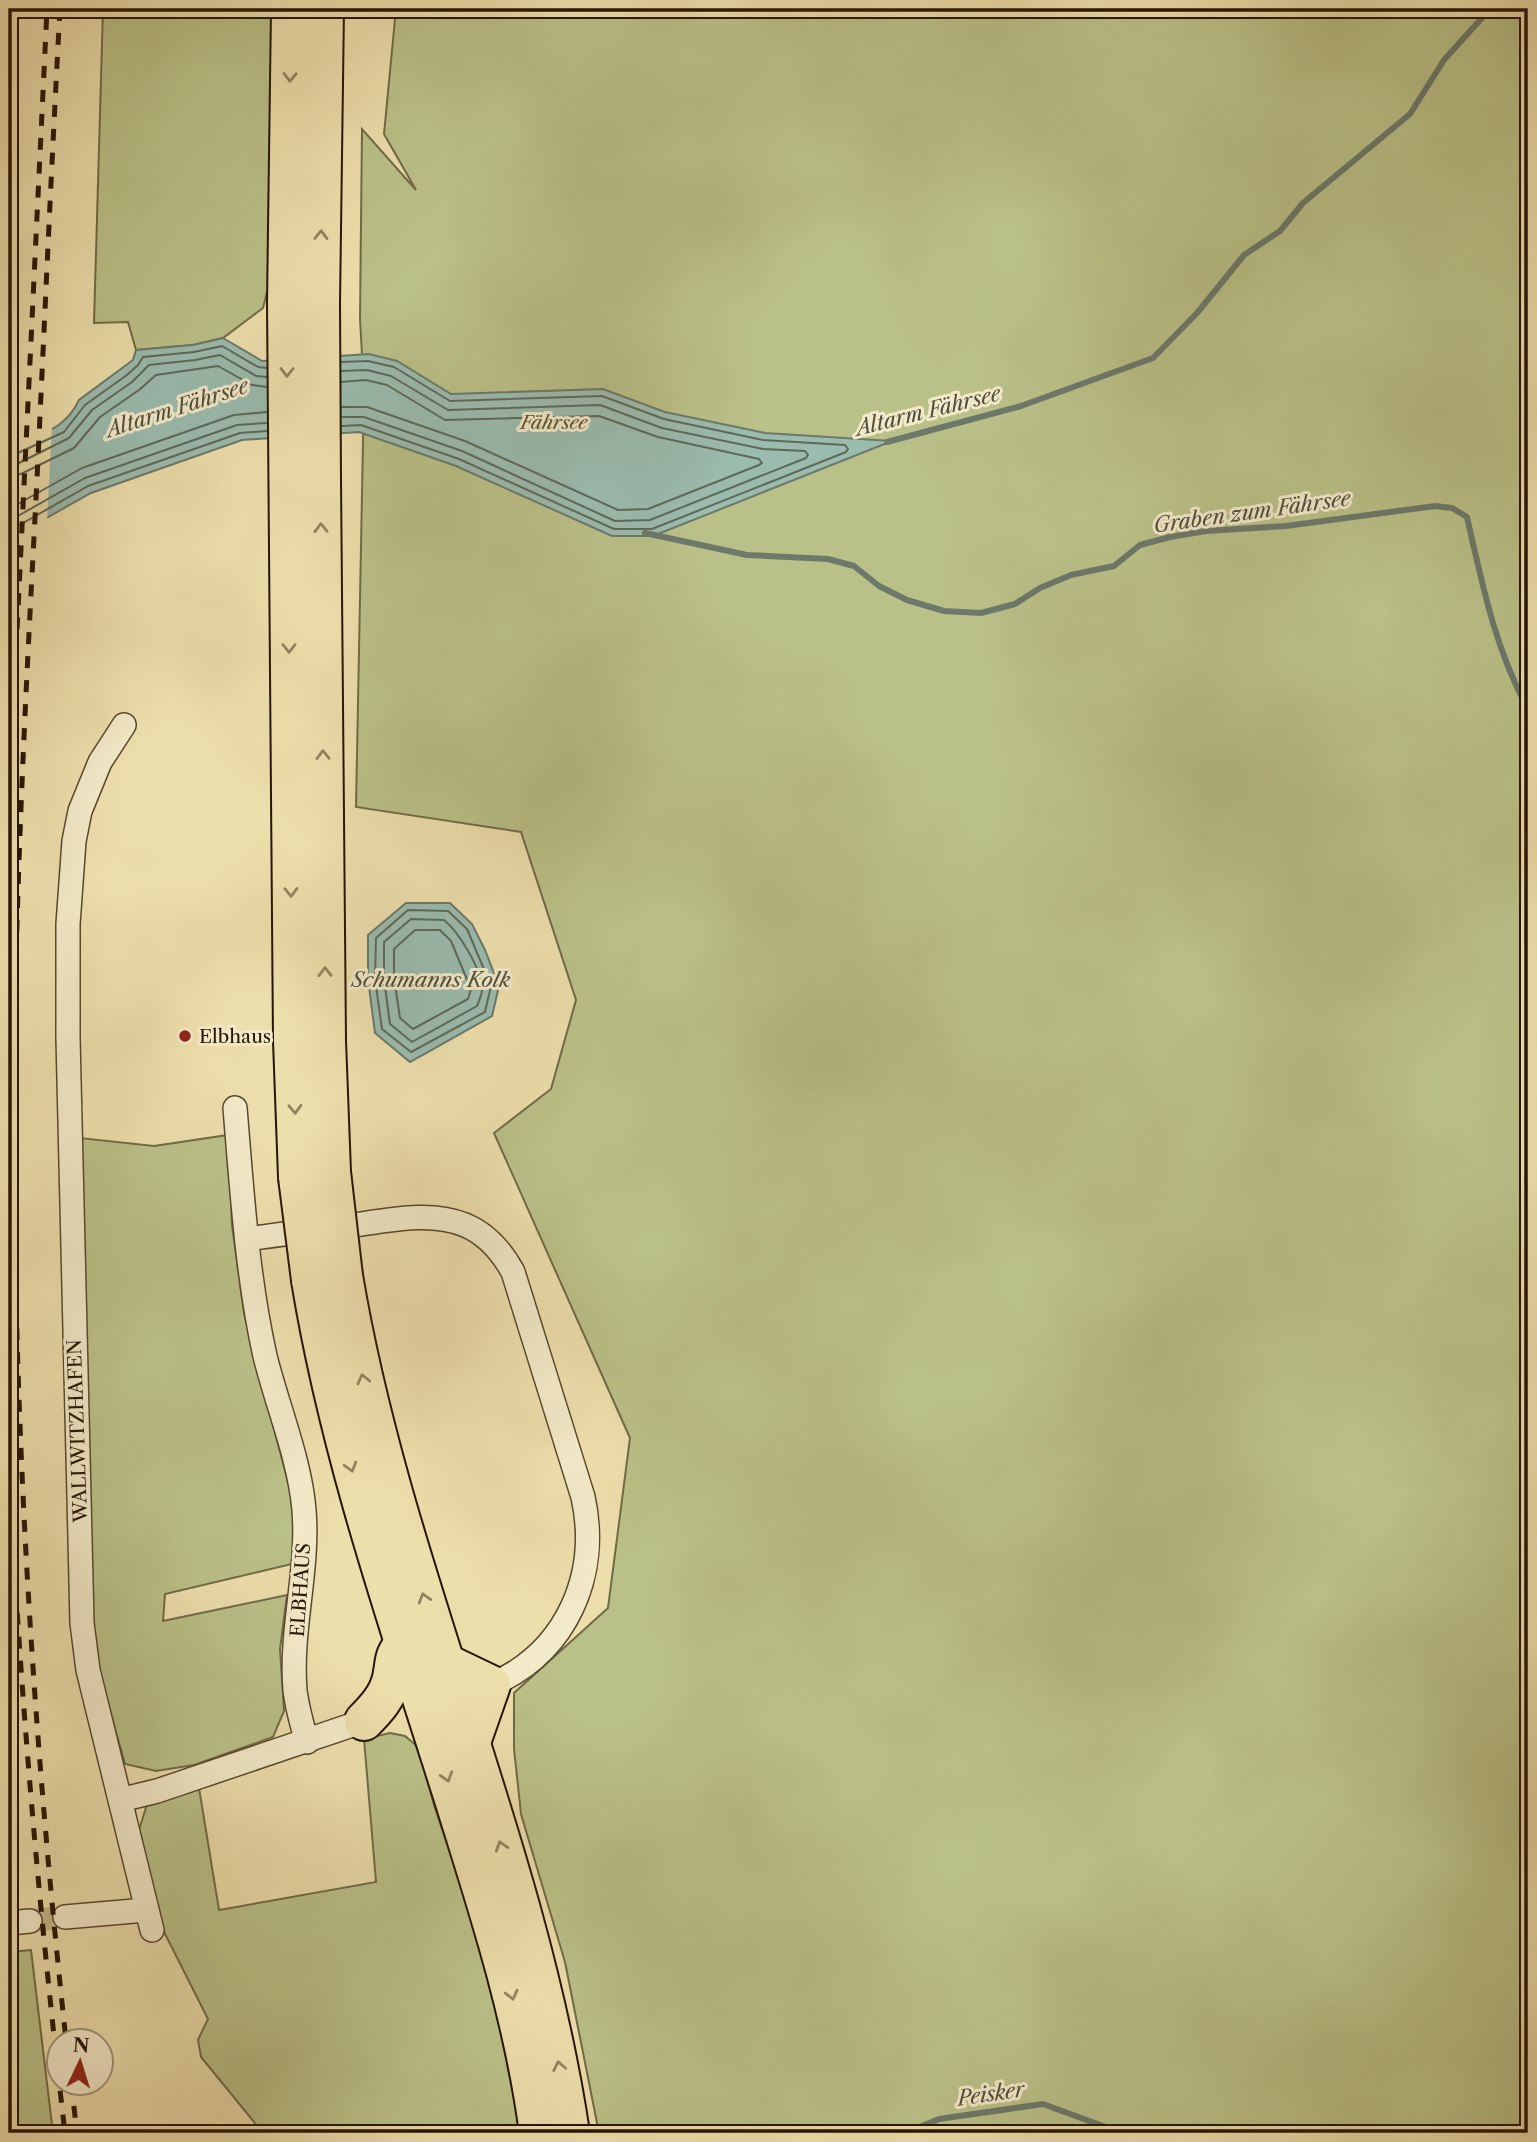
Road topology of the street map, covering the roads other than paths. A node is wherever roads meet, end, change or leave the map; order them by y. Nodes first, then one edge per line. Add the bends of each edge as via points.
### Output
1 (291, 9) edge
2 (324, 9) edge
3 (303, 303) junction
4 (124, 725) dead end
5 (235, 1108) dead end
6 (247, 1239) junction
7 (327, 1278) junction
8 (405, 1642) junction
9 (445, 1663) junction
10 (491, 1685) junction
11 (429, 1720) junction
12 (364, 1721) junction
13 (307, 1742) junction
14 (470, 1745) junction
15 (120, 1800) junction
16 (65, 1917) tunnel mouth
17 (540, 2133) edge
18 (570, 2133) edge

1 -> 3 highway
3 -> 2 highway
3 - 7 highway, bridge via 309,1041 314,1175
4 - 15 street, WALLWITZHAFEN via 100,762 80,811 68,924 82,1623 88,1670
5 - 6 street, ELBHAUS
6 - 10 street via 435,1218 477,1231 510,1266 583,1497 589,1542 582,1583 557,1633 526,1664
6 - 13 street, ELBHAUS via 265,1354 304,1510 295,1690
7 -> 8 highway via 321,1340 344,1439
9 -> 7 highway via 359,1364
8 - 11 highway
8 - 12 highway via 393,1657 392,1680 382,1702
9 - 10 highway
9 - 14 highway
10 - 14 highway
11 - 12 highway
11 -> 17 highway via 503,1957
12 - 13 street
13 - 15 street
18 -> 14 highway via 538,1973
15 - 16 street, WALLWITZHAFEN via 149,1920

